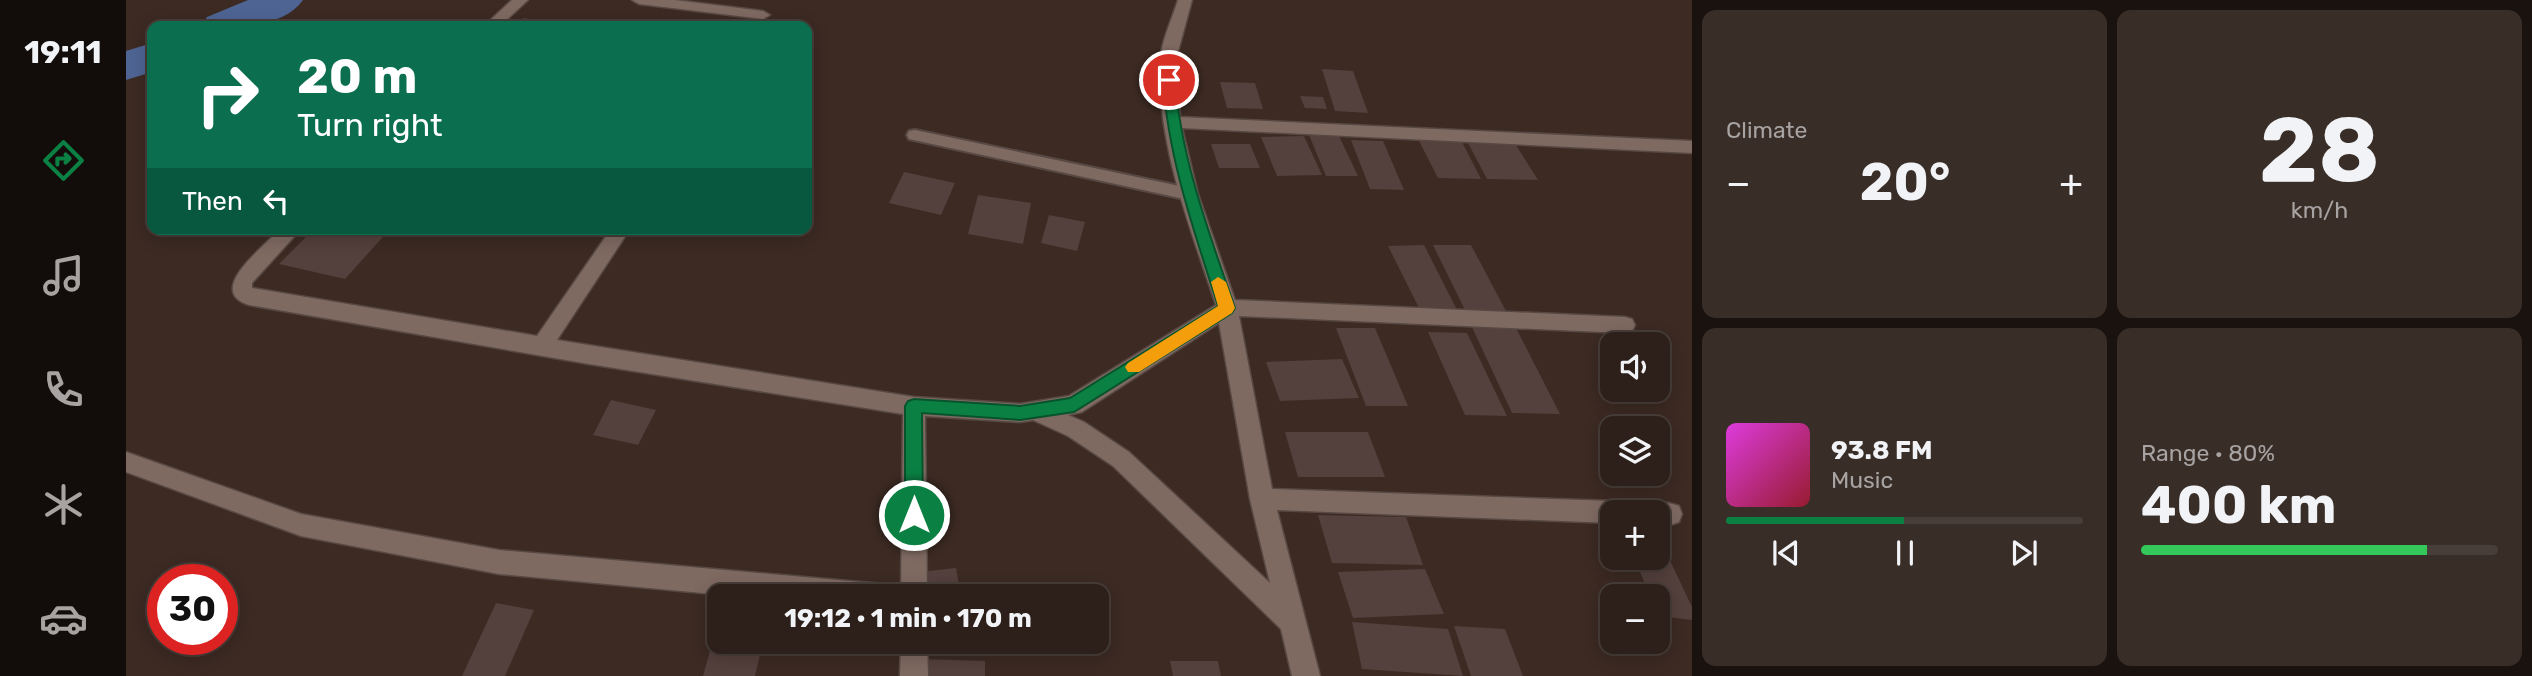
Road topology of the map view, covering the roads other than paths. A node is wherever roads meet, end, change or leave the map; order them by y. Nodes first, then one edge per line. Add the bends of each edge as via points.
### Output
1 (521, 0) edge
2 (639, 0) edge
3 (775, 0) edge
4 (1185, 0) edge
5 (497, 21) edge
6 (759, 21) edge
7 (1172, 122) junction
8 (915, 135) dead end
9 (1692, 146) edge
10 (1189, 194) junction
11 (286, 235) edge
12 (617, 235) edge
13 (1227, 308) junction
14 (1625, 325) dead end
15 (542, 345) junction
16 (914, 406) junction
17 (1034, 411) junction
18 (126, 461) edge
19 (1262, 499) junction
20 (1600, 511) edge
21 (740, 584) edge
22 (914, 584) edge
23 (1294, 624) junction
24 (914, 654) edge
25 (914, 676) edge
26 (1306, 676) edge

1 - 5 street
2 - 6 street
3 - 6 street
4 - 7 street via 1168,59
7 - 9 street
7 - 10 street
8 - 10 lane
10 - 13 street
11 - 15 street via 245,278 242,292 248,297
12 - 15 street
13 - 14 street
13 - 17 street via 1074,405
13 - 19 street
15 - 16 street
16 - 17 street
16 - 22 street
17 - 23 street via 1076,429 1121,459
18 - 21 street via 302,525 499,562
19 - 20 street
19 - 23 street
23 - 26 street
24 - 25 street

